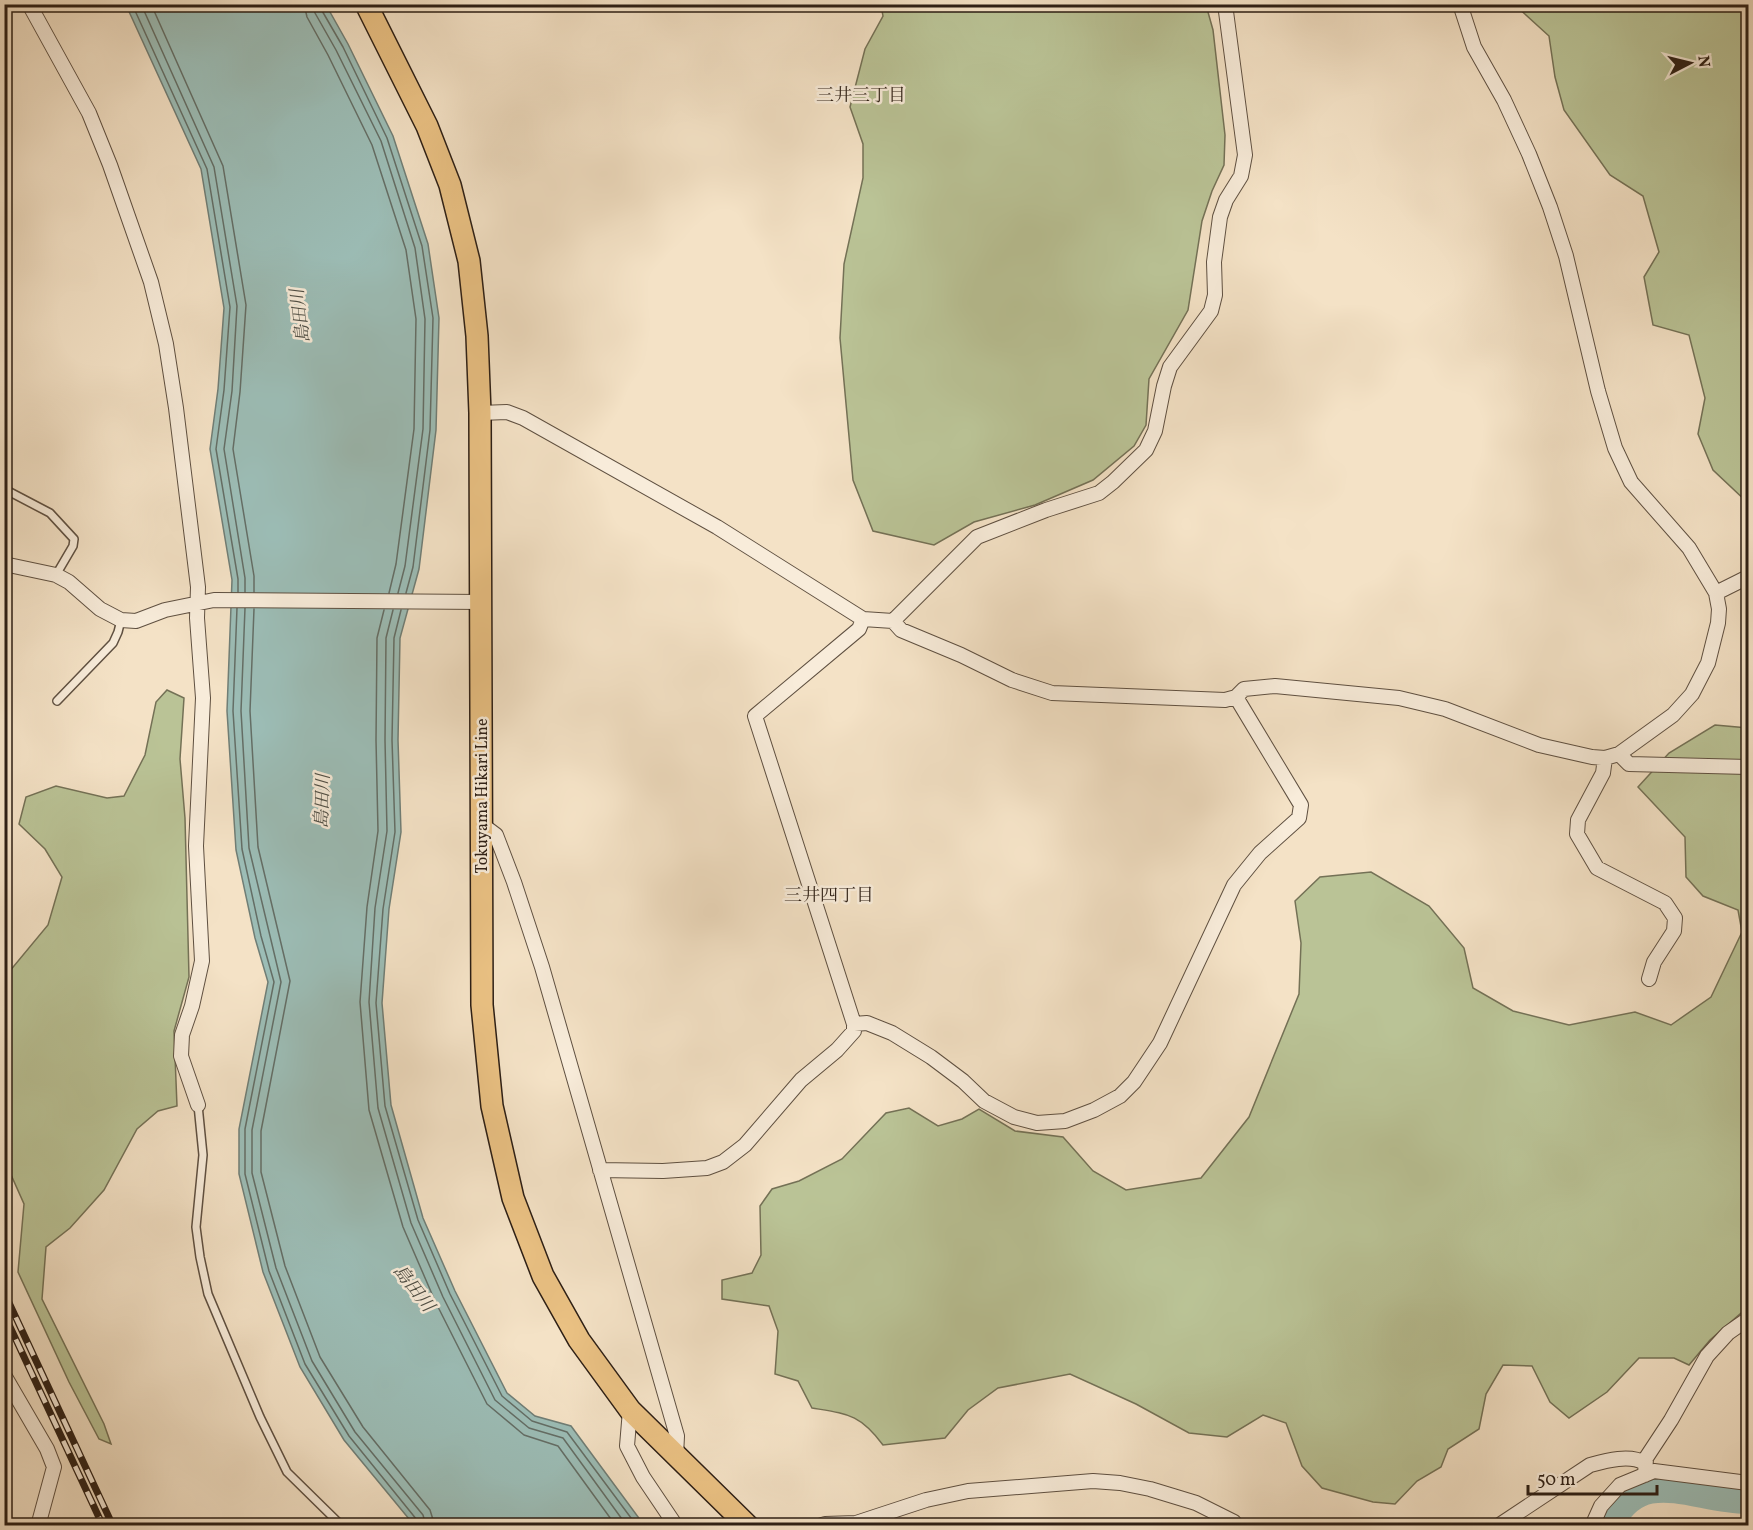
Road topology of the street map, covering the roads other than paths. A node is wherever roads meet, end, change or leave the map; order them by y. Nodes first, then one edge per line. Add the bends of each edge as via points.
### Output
1 (29, 4) edge
2 (366, 4) edge
3 (1225, 4) edge
4 (1460, 4) edge
5 (480, 413) junction
6 (8, 490) dead end
7 (4, 564) edge
8 (56, 575) junction
9 (1749, 577) edge
10 (1716, 593) junction
11 (198, 602) junction
12 (482, 603) junction
13 (863, 619) junction
14 (121, 620) junction
15 (893, 621) junction
16 (1236, 696) junction
17 (57, 701) dead end
18 (1612, 756) junction
19 (1749, 767) edge
20 (480, 823) junction
21 (1649, 979) dead end
22 (854, 1024) junction
23 (198, 1105) joint
24 (600, 1170) junction
25 (1749, 1319) edge
26 (4, 1375) edge
27 (630, 1410) junction
28 (676, 1455) junction
29 (1645, 1469) junction
30 (1749, 1483) edge
31 (38, 1526) edge
32 (342, 1526) edge
33 (676, 1526) edge
34 (748, 1526) edge
35 (819, 1526) edge
36 (1237, 1526) edge
37 (1498, 1526) edge
38 (1592, 1526) edge

1 - 11 street via 89,113 151,282 176,408
2 - 5 main road, Tokuyama Hikari Line via 427,126 450,185 469,261
3 - 15 street via 1245,155 1241,176 1220,218 1211,311 1170,368 1155,431 1146,450 1099,493 977,537
4 - 10 street via 1473,47 1504,100 1550,207 1615,448 1631,482 1689,548
5 - 12 main road, Tokuyama Hikari Line
5 - 13 street via 507,412 523,418 717,527
6 - 8 lane via 50,513 74,539
7 - 8 street
8 - 14 street
9 - 10 street
10 - 18 street via 1718,624 1708,663 1692,694 1673,715
11 - 12 street
11 - 14 street via 136,621
11 - 23 street via 203,723 196,846 202,961 182,1035 181,1056
12 - 20 main road, Tokuyama Hikari Line
13 - 15 street
13 - 22 street via 859,629 755,716
14 - 17 lane via 112,643
15 - 16 street via 901,630 1012,680 1052,693 1225,699
16 - 18 street via 1244,689 1275,686 1399,698 1445,709 1539,745 1592,757
16 - 22 street via 1301,805 1299,818 1260,853 1234,885 1160,1043 1120,1096 1065,1121 1037,1123 1014,1117 984,1101 947,1069 892,1034 867,1023
18 - 19 street via 1629,764
18 - 21 street via 1578,820 1577,834 1597,868 1665,903 1675,918 1674,931 1654,962
20 - 24 street via 496,835 514,882
20 - 27 main road, Tokuyama Hikari Line via 482,1005 492,1106 513,1198 543,1276 579,1340
22 - 24 street via 854,1031 837,1050 801,1080 745,1145 723,1162 707,1168 663,1171
23 - 32 lane via 203,1155 196,1227 208,1294 287,1472
24 - 28 street via 678,1436
25 - 29 street via 1728,1333 1707,1356 1646,1458
26 - 31 street via 54,1467
27 - 28 main road, Tokuyama Hikari Line
27 - 33 street via 627,1446
28 - 34 main road, Tokuyama Hikari Line
29 - 30 street
29 - 37 street via 1638,1459 1590,1465
29 - 38 street via 1620,1485 1601,1506
35 - 36 street via 856,1523 968,1491 1093,1481 1150,1489 1196,1503

